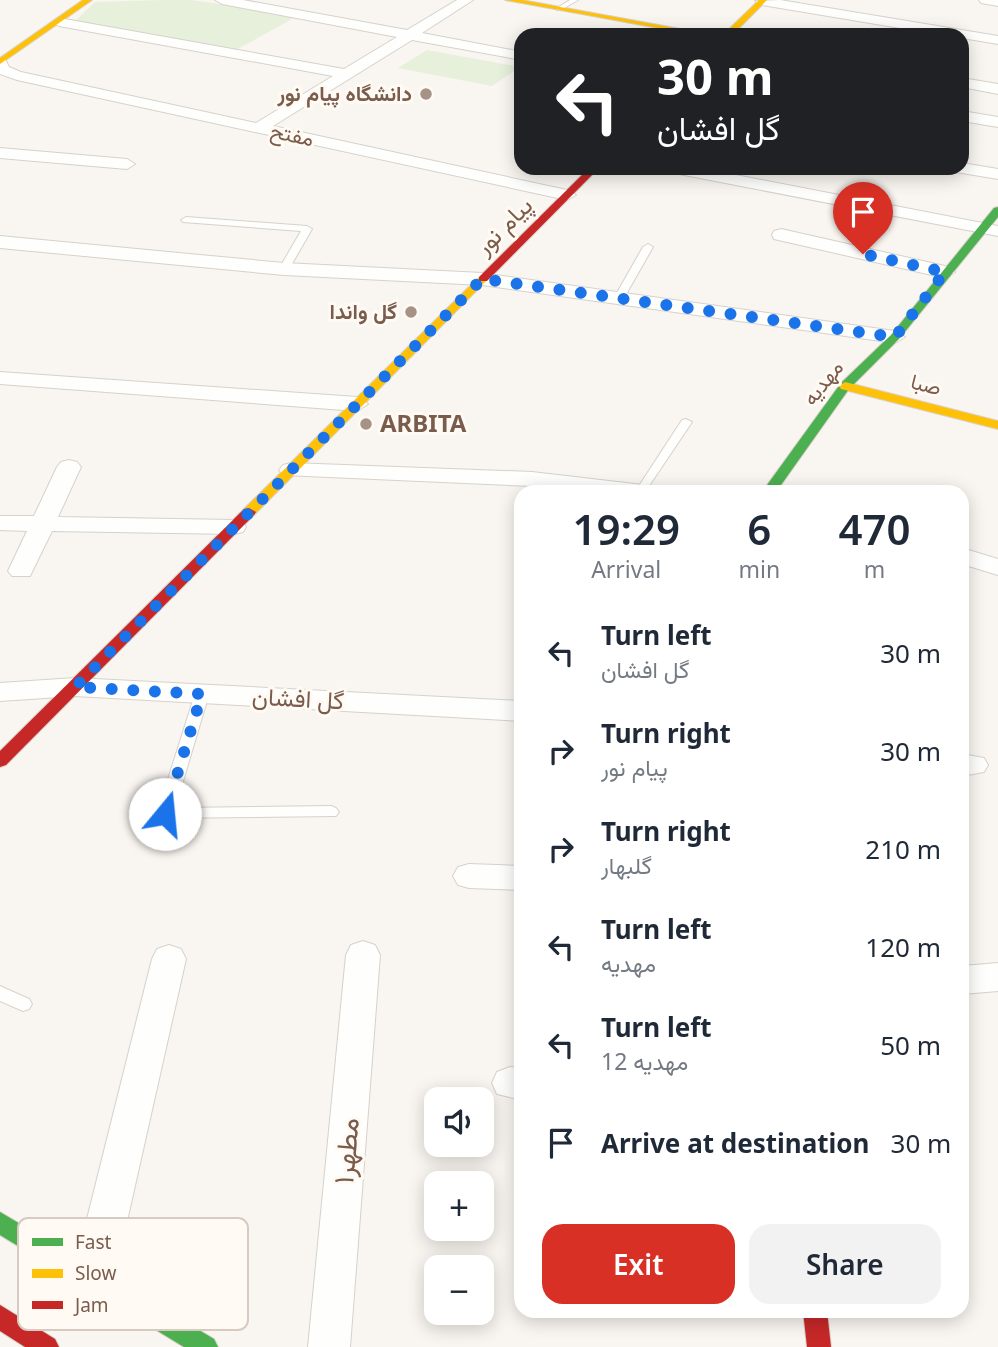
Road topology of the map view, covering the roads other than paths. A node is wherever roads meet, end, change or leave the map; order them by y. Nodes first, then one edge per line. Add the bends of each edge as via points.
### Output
1 (88, 0) edge
2 (222, 0) edge
3 (466, 0) edge
4 (509, 0) edge
5 (575, 0) edge
6 (761, 0) edge
7 (986, 0) edge
8 (998, 2) edge
9 (559, 9) junction
10 (58, 22) junction
11 (669, 28) edge
12 (734, 28) edge
13 (927, 28) edge
14 (969, 35) edge
15 (409, 36) junction
16 (998, 40) edge
17 (514, 55) edge
18 (0, 62) edge
19 (346, 74) junction
20 (8, 76) edge
21 (969, 83) edge
22 (998, 89) edge
23 (969, 117) edge
24 (998, 122) edge
25 (260, 128) junction
26 (0, 153) edge
27 (127, 164) dead end
28 (969, 169) edge
29 (998, 174) edge
30 (587, 175) edge
31 (710, 175) edge
32 (567, 195) junction
33 (998, 210) edge
34 (186, 220) dead end
35 (990, 229) edge
36 (781, 235) dead end
37 (0, 242) edge
38 (648, 247) dead end
39 (284, 269) junction
40 (945, 272) junction
41 (482, 279) junction
42 (619, 298) junction
43 (895, 337) junction
44 (0, 378) edge
45 (845, 386) junction
46 (358, 404) junction
47 (686, 422) dead end
48 (998, 425) edge
49 (69, 467) dead end
50 (291, 470) junction
51 (583, 485) edge
52 (646, 485) edge
53 (776, 485) edge
54 (0, 523) edge
55 (46, 524) junction
56 (234, 527) junction
57 (969, 557) edge
58 (998, 567) edge
59 (22, 571) dead end
60 (75, 687) junction
61 (0, 692) edge
62 (202, 694) junction
63 (514, 711) edge
64 (0, 761) edge
65 (331, 812) dead end
66 (469, 876) dead end
67 (514, 878) edge
68 (363, 956) dead end
69 (169, 959) dead end
70 (998, 977) edge
71 (969, 979) edge
72 (0, 993) edge
73 (23, 1004) dead end
74 (107, 1218) edge
75 (0, 1223) edge
76 (18, 1234) edge
77 (0, 1317) edge
78 (816, 1318) edge
79 (18, 1328) edge
80 (20, 1330) edge
81 (177, 1330) edge
82 (47, 1347) edge
83 (205, 1347) edge
84 (329, 1347) edge
85 (813, 1347) edge
86 (819, 1347) edge

1 - 10 street
2 - 15 street
3 - 15 street
4 - 9 street
5 - 9 lane
6 - 12 street
6 - 13 street
7 - 8 street
9 - 11 street
10 - 18 street
10 - 19 street
14 - 16 street
15 - 17 street
15 - 19 street
18 - 20 street
19 - 25 street
20 - 25 street, مفتح
21 - 22 street
23 - 24 street
25 - 32 street, مفتح
26 - 27 street
28 - 29 street
30 - 32 street, پیام نور
31 - 35 street
32 - 41 street, پیام نور
33 - 35 street, مهدیه
34 - 39 lane via 307,229
35 - 40 street, مهدیه
36 - 40 street
37 - 39 street
38 - 42 lane
39 - 41 street
40 - 43 street, مهدیه
41 - 42 street
41 - 46 street, پیام نور
42 - 43 street
43 - 45 street, مهدیه
44 - 46 street
45 - 48 street, صبا
45 - 53 street, مهدیه
46 - 50 street, پیام نور
47 - 52 lane
49 - 55 street
50 - 51 street
50 - 56 street, پیام نور
54 - 55 street
55 - 56 street
55 - 59 street
56 - 60 street, پیام نور
57 - 58 street
60 - 61 street, گل افشان
60 - 62 street, گل افشان
60 - 64 street, پیام نور
62 - 63 street, گل افشان
62 - 65 lane via 165,814
66 - 67 street
68 - 84 street, مطهر۱
69 - 74 street
70 - 71 street
72 - 73 lane
75 - 76 street
77 - 79 street
78 - 85 street
78 - 86 street
80 - 82 street
81 - 83 street

